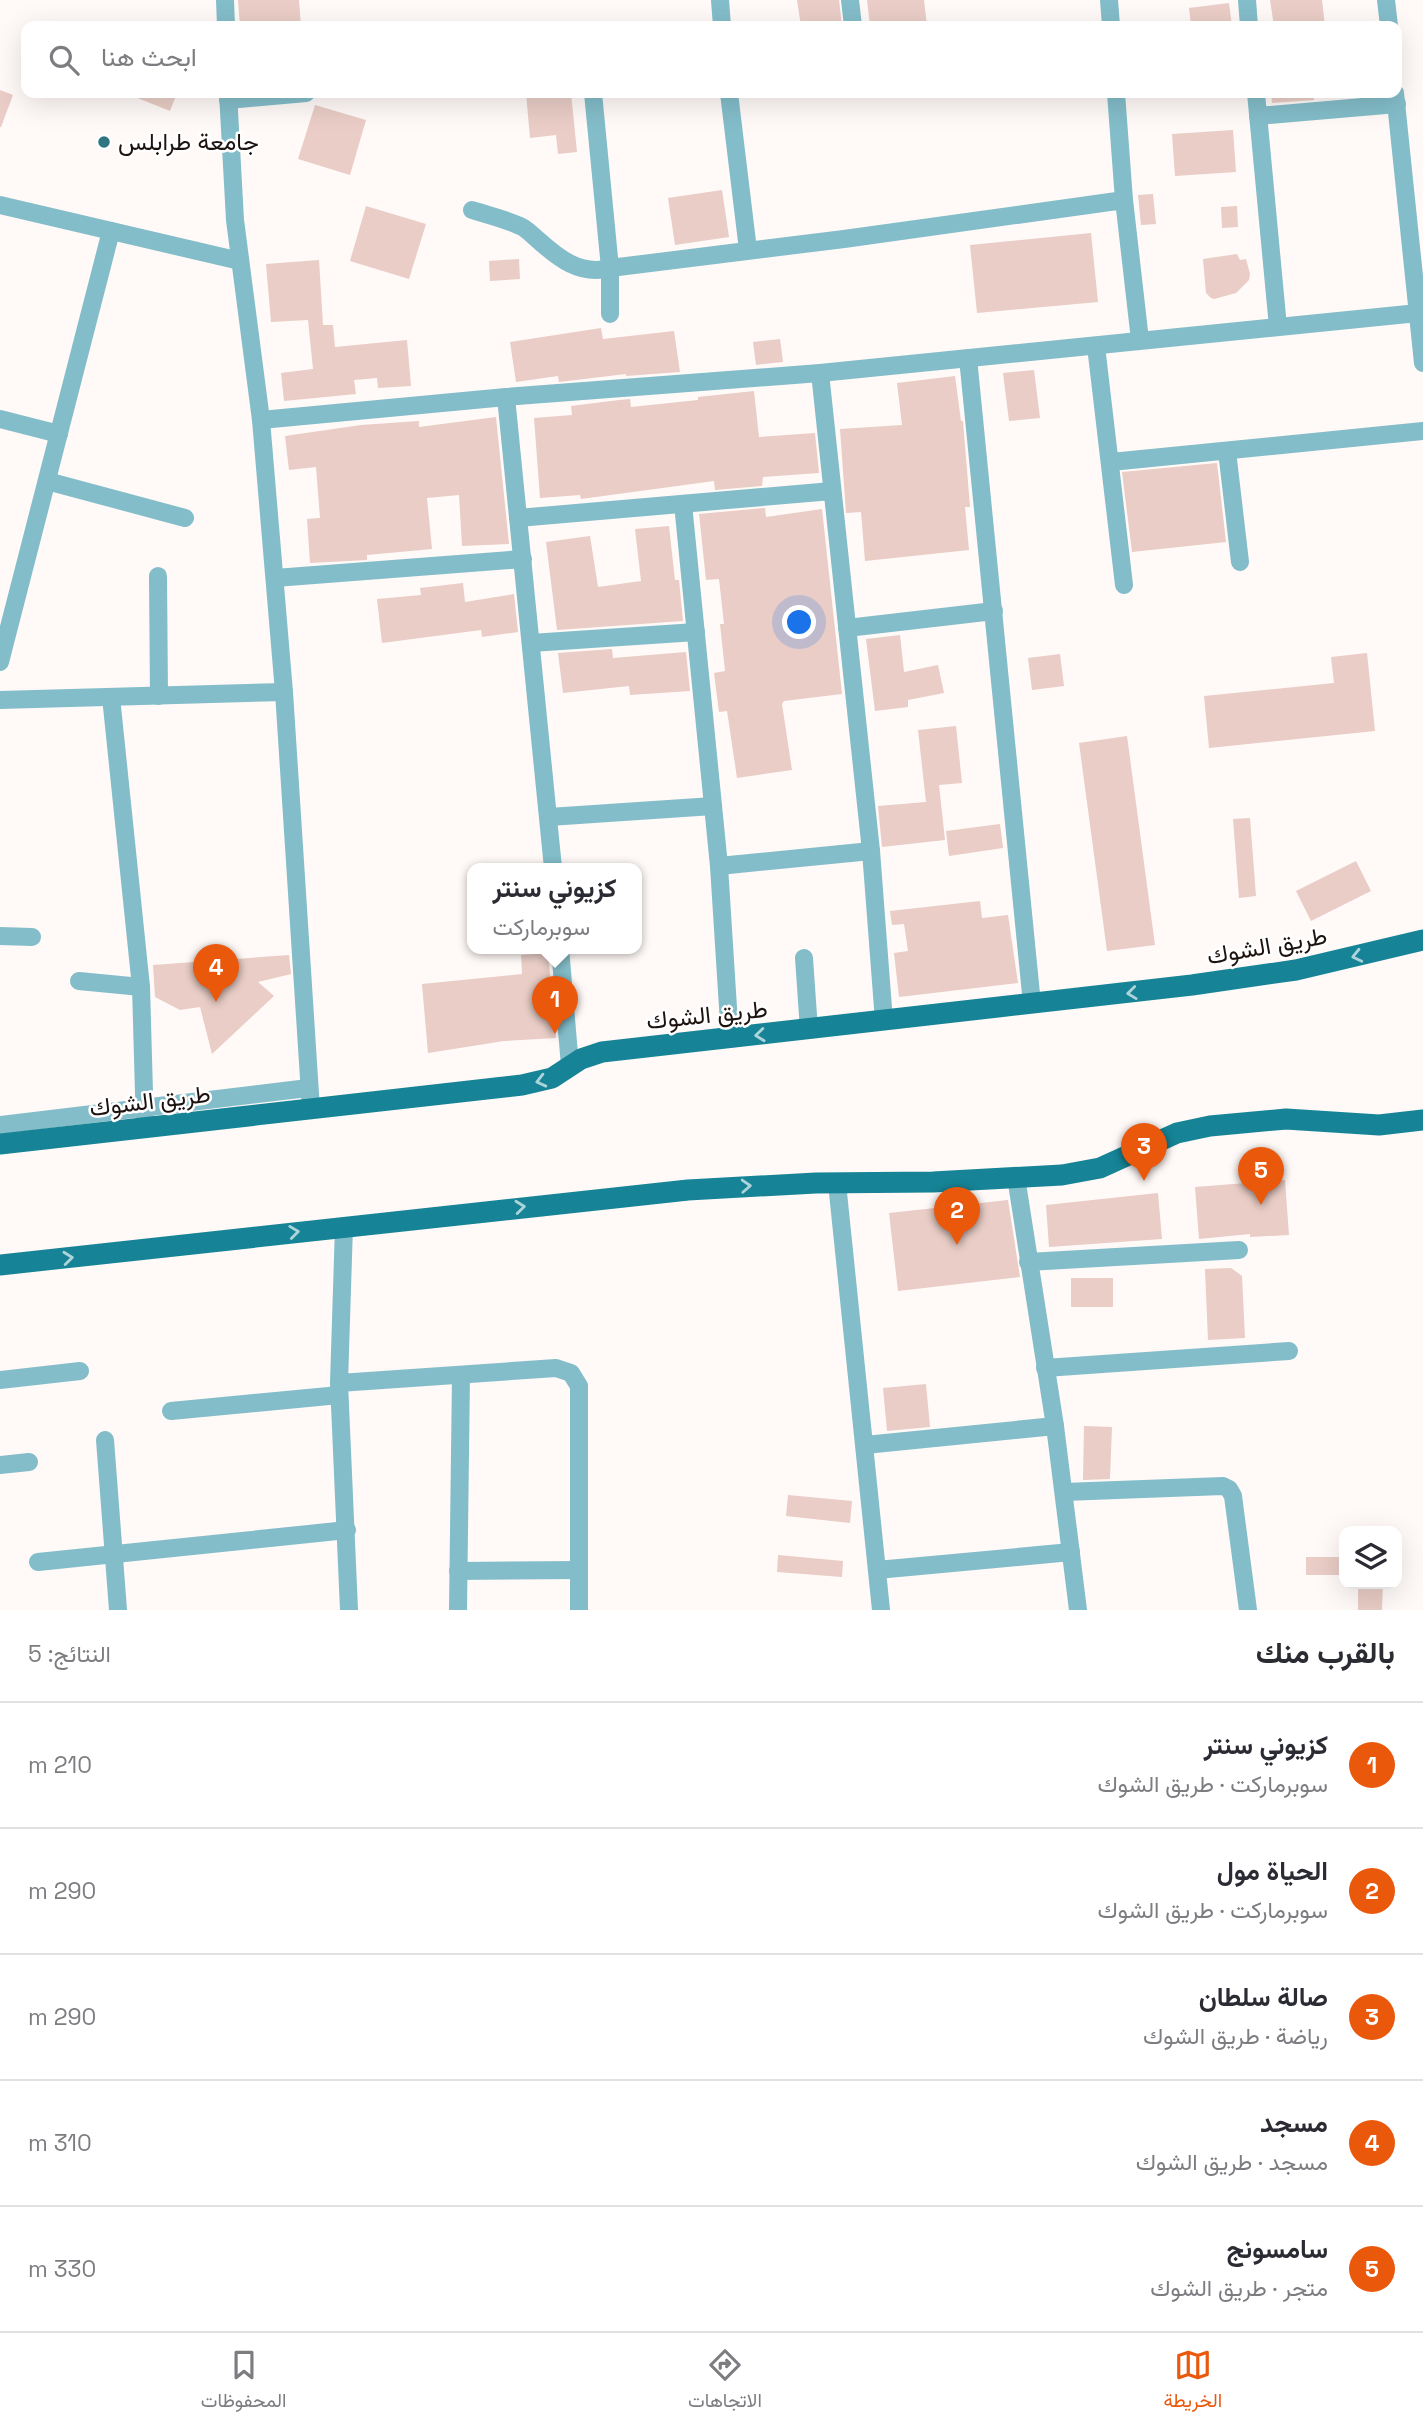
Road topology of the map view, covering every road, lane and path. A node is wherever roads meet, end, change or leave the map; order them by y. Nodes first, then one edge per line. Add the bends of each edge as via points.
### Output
1 (225, 0) edge
2 (720, 0) edge
3 (850, 0) edge
4 (1109, 0) edge
5 (1247, 0) edge
6 (1386, 0) edge
7 (226, 21) edge
8 (722, 21) edge
9 (852, 21) edge
10 (1111, 21) edge
11 (1249, 21) edge
12 (1388, 21) edge
13 (228, 98) edge
14 (593, 98) edge
15 (730, 98) edge
16 (1116, 98) edge
17 (1256, 98) edge
18 (1396, 99) edge
19 (1258, 116) junction
20 (1124, 200) junction
21 (0, 205) edge
22 (472, 211) dead end
23 (111, 231) junction
24 (748, 250) junction
25 (240, 261) junction
26 (610, 268) junction
27 (1418, 313) junction
28 (610, 314) dead end
29 (1278, 327) junction
30 (1140, 340) junction
31 (1096, 346) junction
32 (968, 358) junction
33 (1423, 362) edge
34 (820, 373) junction
35 (506, 397) junction
36 (0, 419) edge
37 (261, 419) junction
38 (1423, 431) edge
39 (59, 434) junction
40 (1227, 451) junction
41 (1111, 462) junction
42 (47, 481) junction
43 (832, 491) junction
44 (683, 504) junction
45 (185, 518) dead end
46 (518, 518) junction
47 (523, 559) junction
48 (1240, 562) dead end
49 (158, 576) dead end
50 (275, 578) junction
51 (1124, 585) dead end
52 (7, 608) edge
53 (994, 611) junction
54 (847, 628) junction
55 (696, 632) junction
56 (531, 643) junction
57 (0, 663) edge
58 (285, 692) junction
59 (159, 696) junction
60 (111, 697) junction
61 (0, 700) edge
62 (713, 806) junction
63 (549, 817) junction
64 (871, 851) junction
65 (554, 863) edge
66 (719, 866) junction
67 (0, 936) edge
68 (32, 937) dead end
69 (1423, 940) edge
70 (561, 954) edge
71 (804, 958) dead end
72 (79, 981) dead end
73 (141, 987) junction
74 (1032, 1004) junction
75 (884, 1021) junction
76 (809, 1030) junction
77 (730, 1039) junction
78 (570, 1066) junction
79 (310, 1098) junction
80 (144, 1118) junction
81 (1423, 1120) edge
82 (0, 1125) edge
83 (0, 1144) edge
84 (1016, 1177) junction
85 (837, 1183) junction
86 (344, 1226) junction
87 (1239, 1250) dead end
88 (1028, 1262) junction
89 (0, 1265) edge
90 (1289, 1351) dead end
91 (1045, 1368) junction
92 (80, 1371) dead end
93 (461, 1375) junction
94 (0, 1380) edge
95 (339, 1389) junction
96 (171, 1411) dead end
97 (1055, 1426) junction
98 (106, 1440) dead end
99 (864, 1445) junction
100 (29, 1462) dead end
101 (0, 1465) edge
102 (1063, 1492) junction
103 (347, 1530) junction
104 (1071, 1552) junction
105 (114, 1554) junction
106 (38, 1562) dead end
107 (579, 1570) junction
108 (877, 1570) junction
109 (457, 1571) junction
110 (118, 1610) edge
111 (349, 1610) edge
112 (458, 1610) edge
113 (579, 1610) edge
114 (880, 1610) edge
115 (1078, 1610) edge
116 (1248, 1610) edge

1 - 7 street
2 - 8 street
3 - 9 street
4 - 10 street
5 - 11 street
6 - 12 street
13 - 25 street
14 - 26 street
15 - 24 street
16 - 20 street
17 - 19 street
18 - 19 street
18 - 27 street
19 - 29 street
20 - 24 street
20 - 30 street
21 - 23 street
22 - 26 street via 522,226 583,270
23 - 25 street
23 - 39 street
24 - 26 street
25 - 37 street
26 - 28 street
27 - 29 street
27 - 33 street
29 - 30 street
30 - 31 street
31 - 32 street
31 - 41 street
32 - 34 street
32 - 53 street
34 - 35 street
34 - 43 street
35 - 37 street
35 - 46 street
36 - 39 street
37 - 50 street
38 - 40 street
39 - 42 street
40 - 41 street
40 - 48 street
41 - 51 street
42 - 45 street
42 - 52 street
43 - 44 street
43 - 54 street
44 - 46 street
44 - 55 street
46 - 47 street
47 - 50 street
47 - 56 street
49 - 59 street
50 - 58 street
52 - 57 street
53 - 54 street
53 - 74 street
54 - 64 street
55 - 56 street
55 - 62 street
56 - 63 street
58 - 59 street
58 - 79 street
59 - 60 street
60 - 61 street
60 - 73 street
62 - 63 street
62 - 66 street
63 - 65 street
64 - 66 street
64 - 75 street
66 - 77 street
67 - 68 street
69 -> 74 main road, طريق الشوك via 1296,970
70 - 78 street
71 - 76 street
72 - 73 street
73 - 80 street
74 - 75 main road, طريق الشوك
75 - 76 main road, طريق الشوك
76 -> 77 main road, طريق الشوك
77 - 78 main road, طريق الشوك via 602,1052
78 -> 79 main road, طريق الشوك via 542,1082
79 - 80 main road, طريق الشوك
80 - 82 street
80 - 83 main road, طريق الشوك
81 - 84 main road via 1369,1125 1286,1119 1210,1126 1177,1133 1100,1167
84 - 85 main road
84 - 88 street
86 -> 85 main road via 688,1190
85 - 99 street
89 -> 86 main road
86 - 95 street
87 - 88 street
88 - 91 street
90 - 91 street
91 - 97 street
92 - 94 street
93 - 95 street
93 - 107 street via 562,1368 577,1381
93 - 109 street
95 - 96 street
95 - 103 street
97 - 99 street
97 - 102 street
98 - 105 street
99 - 108 street
100 - 101 street
102 - 104 street
102 - 116 street via 1229,1489
103 - 105 street
103 - 111 street
104 - 108 street
104 - 115 street
105 - 106 street
105 - 110 street
107 - 109 street
107 - 113 street
108 - 114 street
109 - 112 street

